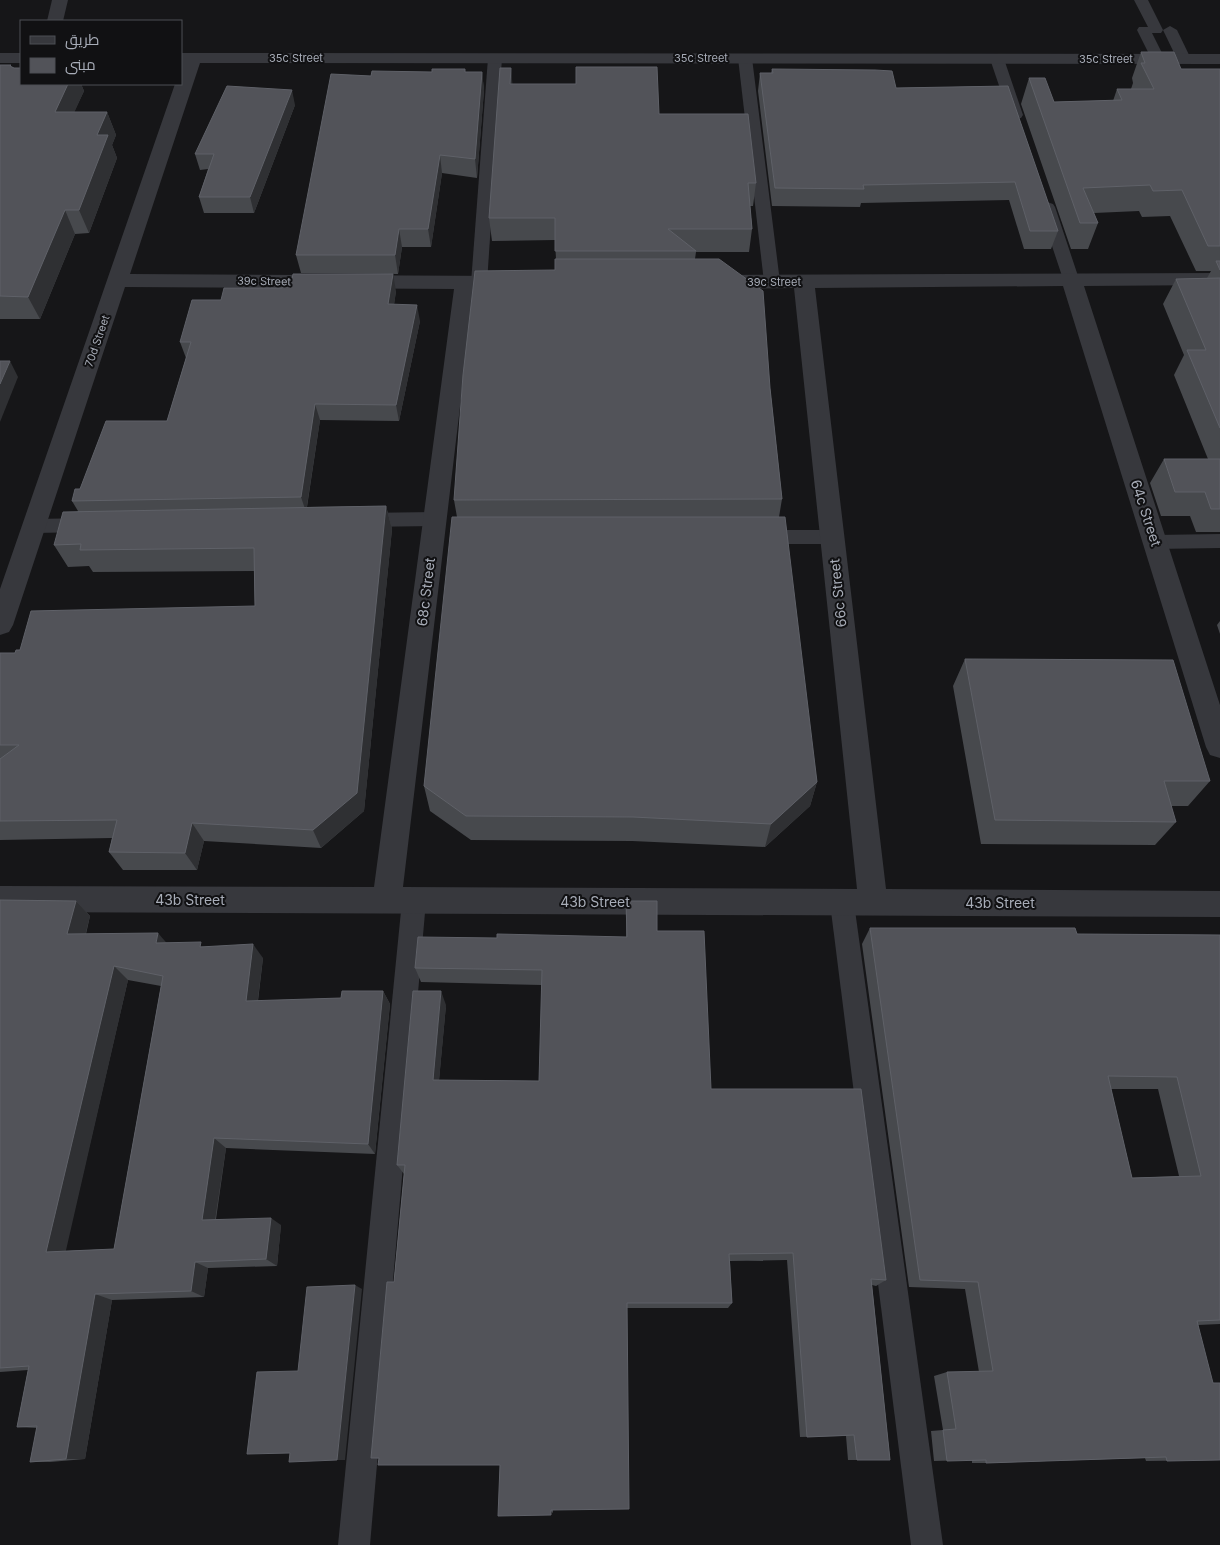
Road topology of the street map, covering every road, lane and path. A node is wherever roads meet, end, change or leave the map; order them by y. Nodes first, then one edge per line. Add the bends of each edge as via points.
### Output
1 (1141, 0) edge
2 (57, 10) edge
3 (45, 20) edge
4 (1157, 30) junction
5 (0, 58) edge
6 (20, 58) edge
7 (187, 58) edge
8 (495, 58) junction
9 (745, 58) junction
10 (997, 59) junction
11 (1158, 59) junction
12 (1184, 59) junction
13 (1220, 59) edge
14 (182, 74) edge
15 (179, 85) edge
16 (1022, 132) edge
17 (1043, 196) edge
18 (1071, 279) junction
19 (1220, 279) edge
20 (118, 280) junction
21 (694, 282) edge
22 (772, 282) junction
23 (804, 282) junction
24 (472, 283) junction
25 (528, 283) edge
26 (338, 520) edge
27 (112, 525) edge
28 (34, 526) junction
29 (440, 532) junction
30 (742, 537) edge
31 (832, 537) junction
32 (1220, 541) edge
33 (1155, 542) junction
34 (0, 625) edge
35 (1220, 747) edge
36 (0, 899) edge
37 (400, 901) junction
38 (842, 902) junction
39 (873, 903) junction
40 (1220, 904) edge
41 (354, 1545) edge
42 (926, 1545) edge

1 - 4 lane
2 - 3 street
4 - 11 lane
4 - 12 lane
5 - 6 street
7 - 8 street, 35c Street
7 - 14 street, 70d Street
8 - 9 street, 35c Street
8 - 24 lane
9 - 10 street, 35c Street
9 - 22 lane
10 - 11 street, 35c Street
10 - 16 lane
11 - 12 street, 35c Street
12 - 13 street, 35c Street
15 - 20 street, 70d Street
17 - 18 lane
18 - 19 street, 39c Street
18 - 23 street, 39c Street
18 - 33 street, 64c Street
20 - 24 street, 39c Street
20 - 28 street, 70d Street
21 - 22 street, 39c Street
22 - 23 street, 39c Street
23 - 31 street, 66c Street
24 - 25 street, 39c Street
24 - 29 street, 68c Street
26 - 29 lane
27 - 28 lane
28 - 34 street, 70d Street
29 - 37 street, 68c Street
30 - 31 lane
31 - 39 street, 66c Street
32 - 33 lane
33 - 35 street, 64c Street
36 - 37 street, 43b Street
37 - 38 street, 43b Street
37 - 41 lane
38 - 39 street, 43b Street
38 - 42 lane
39 - 40 street, 43b Street

